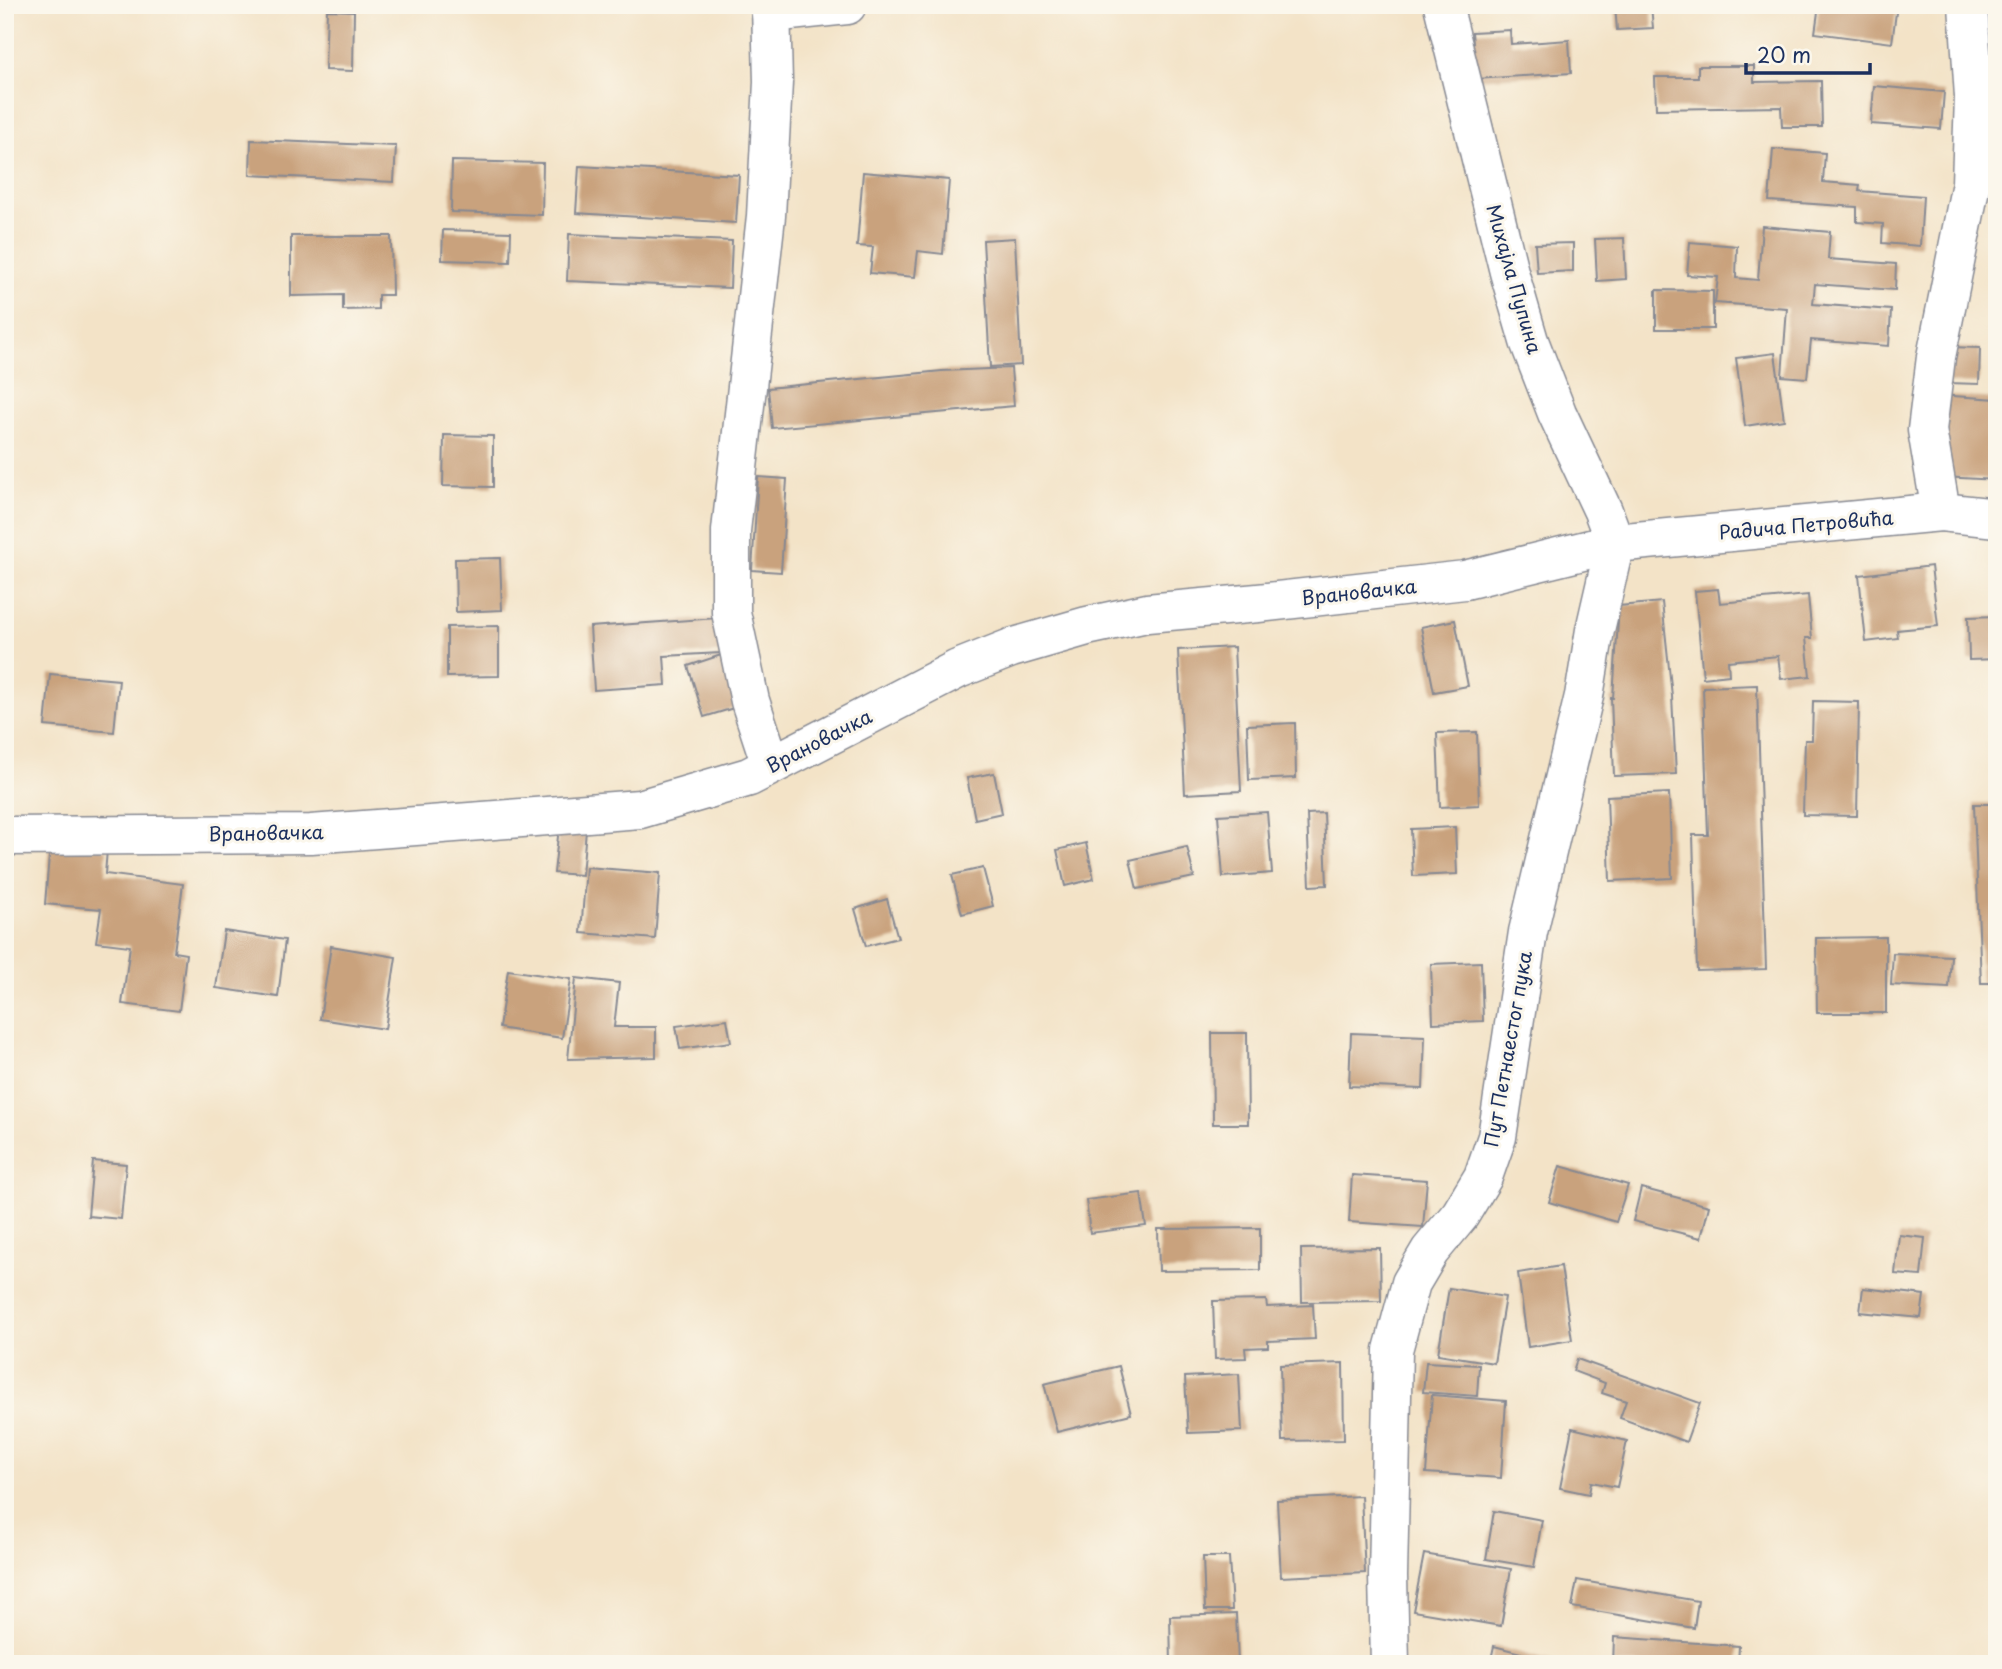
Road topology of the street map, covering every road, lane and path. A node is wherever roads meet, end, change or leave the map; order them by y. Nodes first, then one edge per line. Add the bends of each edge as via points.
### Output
1 (848, 5) edge
2 (1443, 5) edge
3 (1969, 5) edge
4 (771, 9) edge
5 (1941, 512) junction
6 (1997, 518) edge
7 (1615, 543) junction
8 (771, 765) junction
9 (5, 836) edge
10 (1390, 1664) edge

1 - 4 street
2 - 7 street, Михајла Пупина via 1529,341
3 - 5 street via 1971,183 1936,357 1927,430
4 - 8 street via 773,82 766,216 731,531 731,612 750,701
5 - 6 street, Радича Петровића
5 - 7 street, Радича Петровића
7 - 8 street, Врановачка via 1465,580 1147,613 1087,626 958,669
7 - 10 street, Пут Петнаестог пука via 1528,932 1497,1137 1483,1177 1411,1283 1393,1350
8 - 9 street, Врановачка via 749,777 640,809 311,834

